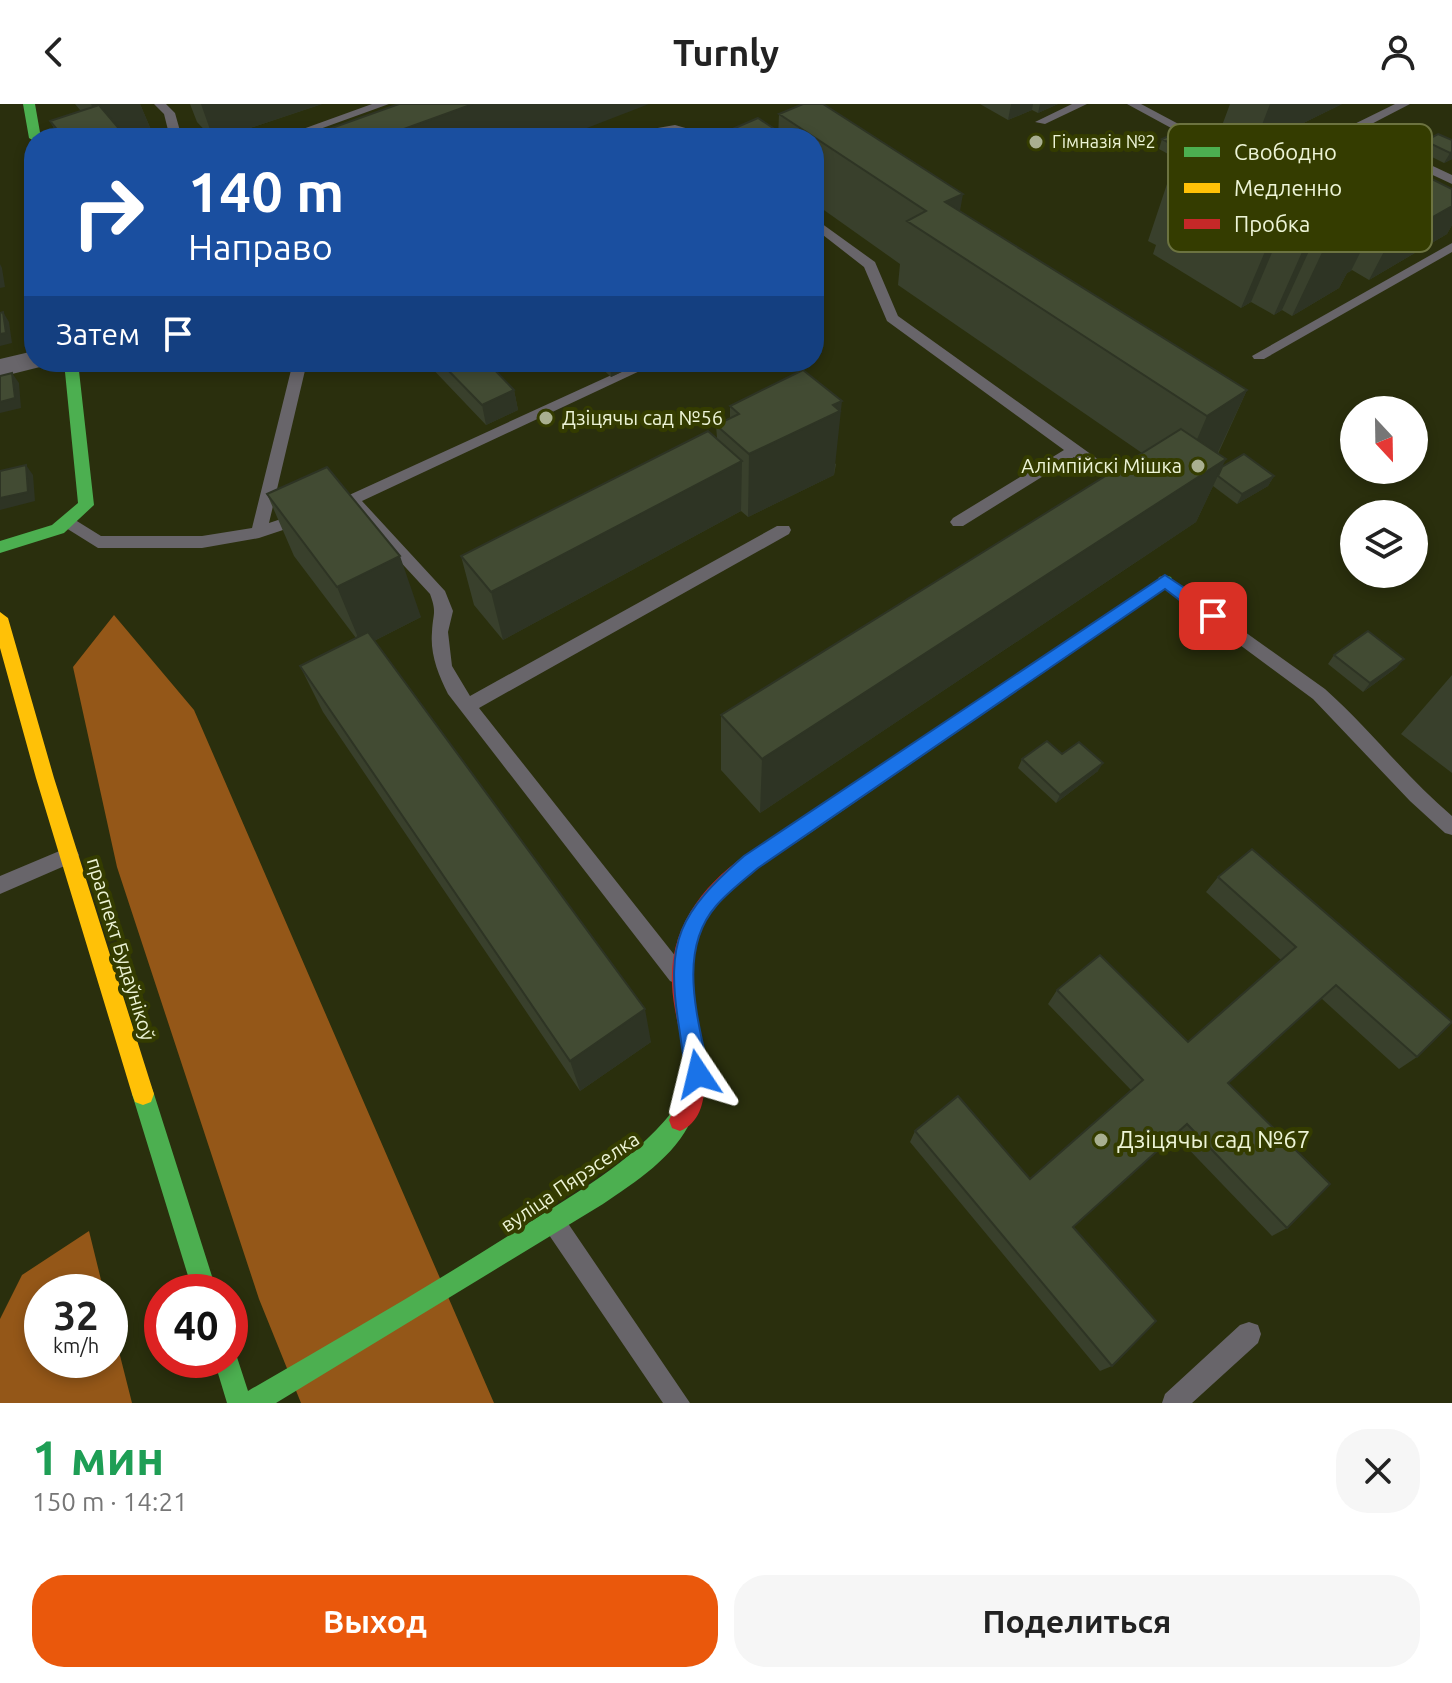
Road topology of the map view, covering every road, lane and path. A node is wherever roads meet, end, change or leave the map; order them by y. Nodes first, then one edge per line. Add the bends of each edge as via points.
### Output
1 (29, 104) edge
2 (160, 104) edge
3 (383, 104) edge
4 (1081, 104) edge
5 (1133, 104) edge
6 (1404, 104) edge
7 (1041, 122) dead end
8 (1363, 124) edge
9 (1168, 125) edge
10 (33, 128) edge
11 (173, 128) edge
12 (313, 128) edge
13 (1432, 170) edge
14 (1452, 180) edge
15 (824, 230) edge
16 (1452, 247) edge
17 (1259, 356) dead end
18 (24, 362) edge
19 (0, 368) edge
20 (72, 372) edge
21 (298, 372) edge
22 (630, 372) edge
23 (1075, 450) junction
24 (1094, 464) dead end
25 (352, 500) junction
26 (958, 522) dead end
27 (72, 524) junction
28 (783, 530) dead end
29 (259, 532) junction
30 (0, 547) edge
31 (1165, 581) joint
32 (0, 618) edge
33 (467, 706) junction
34 (1452, 827) edge
35 (69, 855) junction
36 (0, 885) edge
37 (682, 981) junction
38 (553, 1221) junction
39 (199, 1274) edge
40 (1249, 1334) dead end
41 (231, 1378) edge
42 (239, 1403) edge
43 (252, 1403) edge
44 (678, 1403) edge
45 (1174, 1403) edge

1 - 10 street
2 - 11 lane
3 - 12 lane
4 - 7 lane
5 - 9 lane
6 - 8 lane
13 - 14 lane
15 - 23 lane via 870,265 892,318
16 - 17 lane
18 - 19 street
20 - 27 street via 86,505
21 - 29 lane
22 - 25 lane
23 - 24 lane
23 - 26 lane
25 - 29 lane
25 - 33 lane via 437,591 445,611 440,632 443,666
27 - 29 lane via 98,542 202,542
27 - 30 street
28 - 33 lane
31 - 34 lane via 1340,711 1407,790
31 - 37 street, вуліца Пярэселка via 751,862 708,900 691,931
32 - 35 street, праспект Будаўнікоў
33 - 37 lane
35 - 36 lane
35 - 39 street, праспект Будаўнікоў
37 - 38 street, вуліца Пярэселка via 698,1074 684,1115 660,1148
38 - 43 street, вуліца Пярэселка
38 - 44 lane
40 - 45 lane
41 - 42 street

